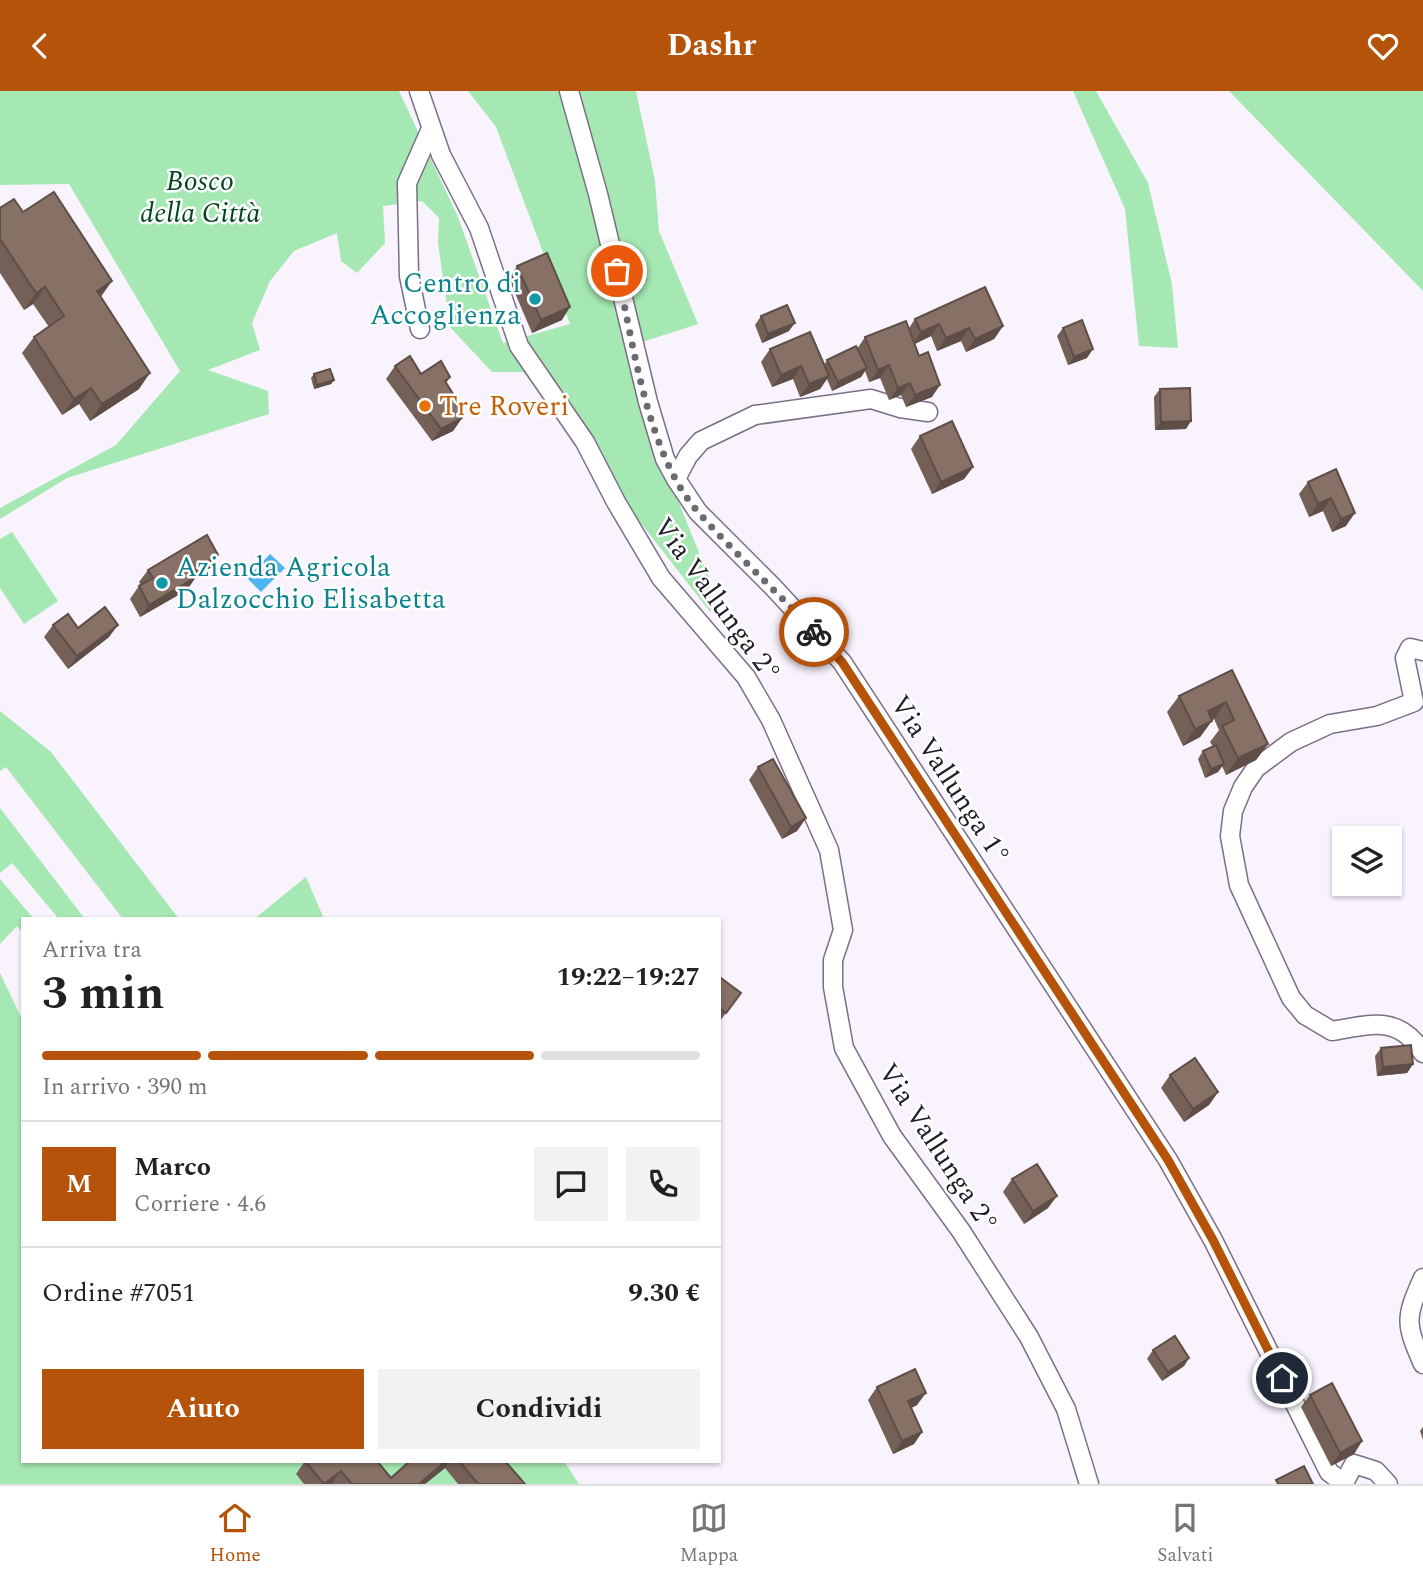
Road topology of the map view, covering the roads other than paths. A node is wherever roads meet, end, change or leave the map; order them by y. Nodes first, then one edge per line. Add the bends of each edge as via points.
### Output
1 (419, 91) edge
2 (569, 91) edge
3 (430, 131) junction
4 (420, 330) dead end
5 (928, 412) dead end
6 (676, 479) junction
7 (1423, 651) edge
8 (1423, 1053) edge
9 (1423, 1278) edge
10 (1423, 1364) edge
11 (1345, 1483) edge
12 (1089, 1484) edge
13 (1388, 1484) edge

1 - 3 street, Via Vallunga 2°
2 - 6 street, Via Vallunga 1° via 648,402 665,460
3 - 4 street via 408,183 409,276
3 - 12 street, Via Vallunga 2° via 479,228 519,345 585,442 661,578 746,677 771,720 828,851 843,930 833,960 833,987 844,1048 892,1136 961,1231 1029,1337 1066,1409
5 - 6 street via 871,399 755,415 701,441
6 - 11 street, Via Vallunga 1° via 698,512 842,662 1168,1160 1329,1472
7 - 8 street via 1410,648 1405,658 1414,702 1377,716 1330,724 1291,742 1256,768 1233,811 1230,836 1239,885 1291,997 1305,1015 1332,1031 1382,1022 1414,1039
9 - 10 street via 1409,1308 1410,1335
11 - 13 street via 1354,1464 1376,1471

